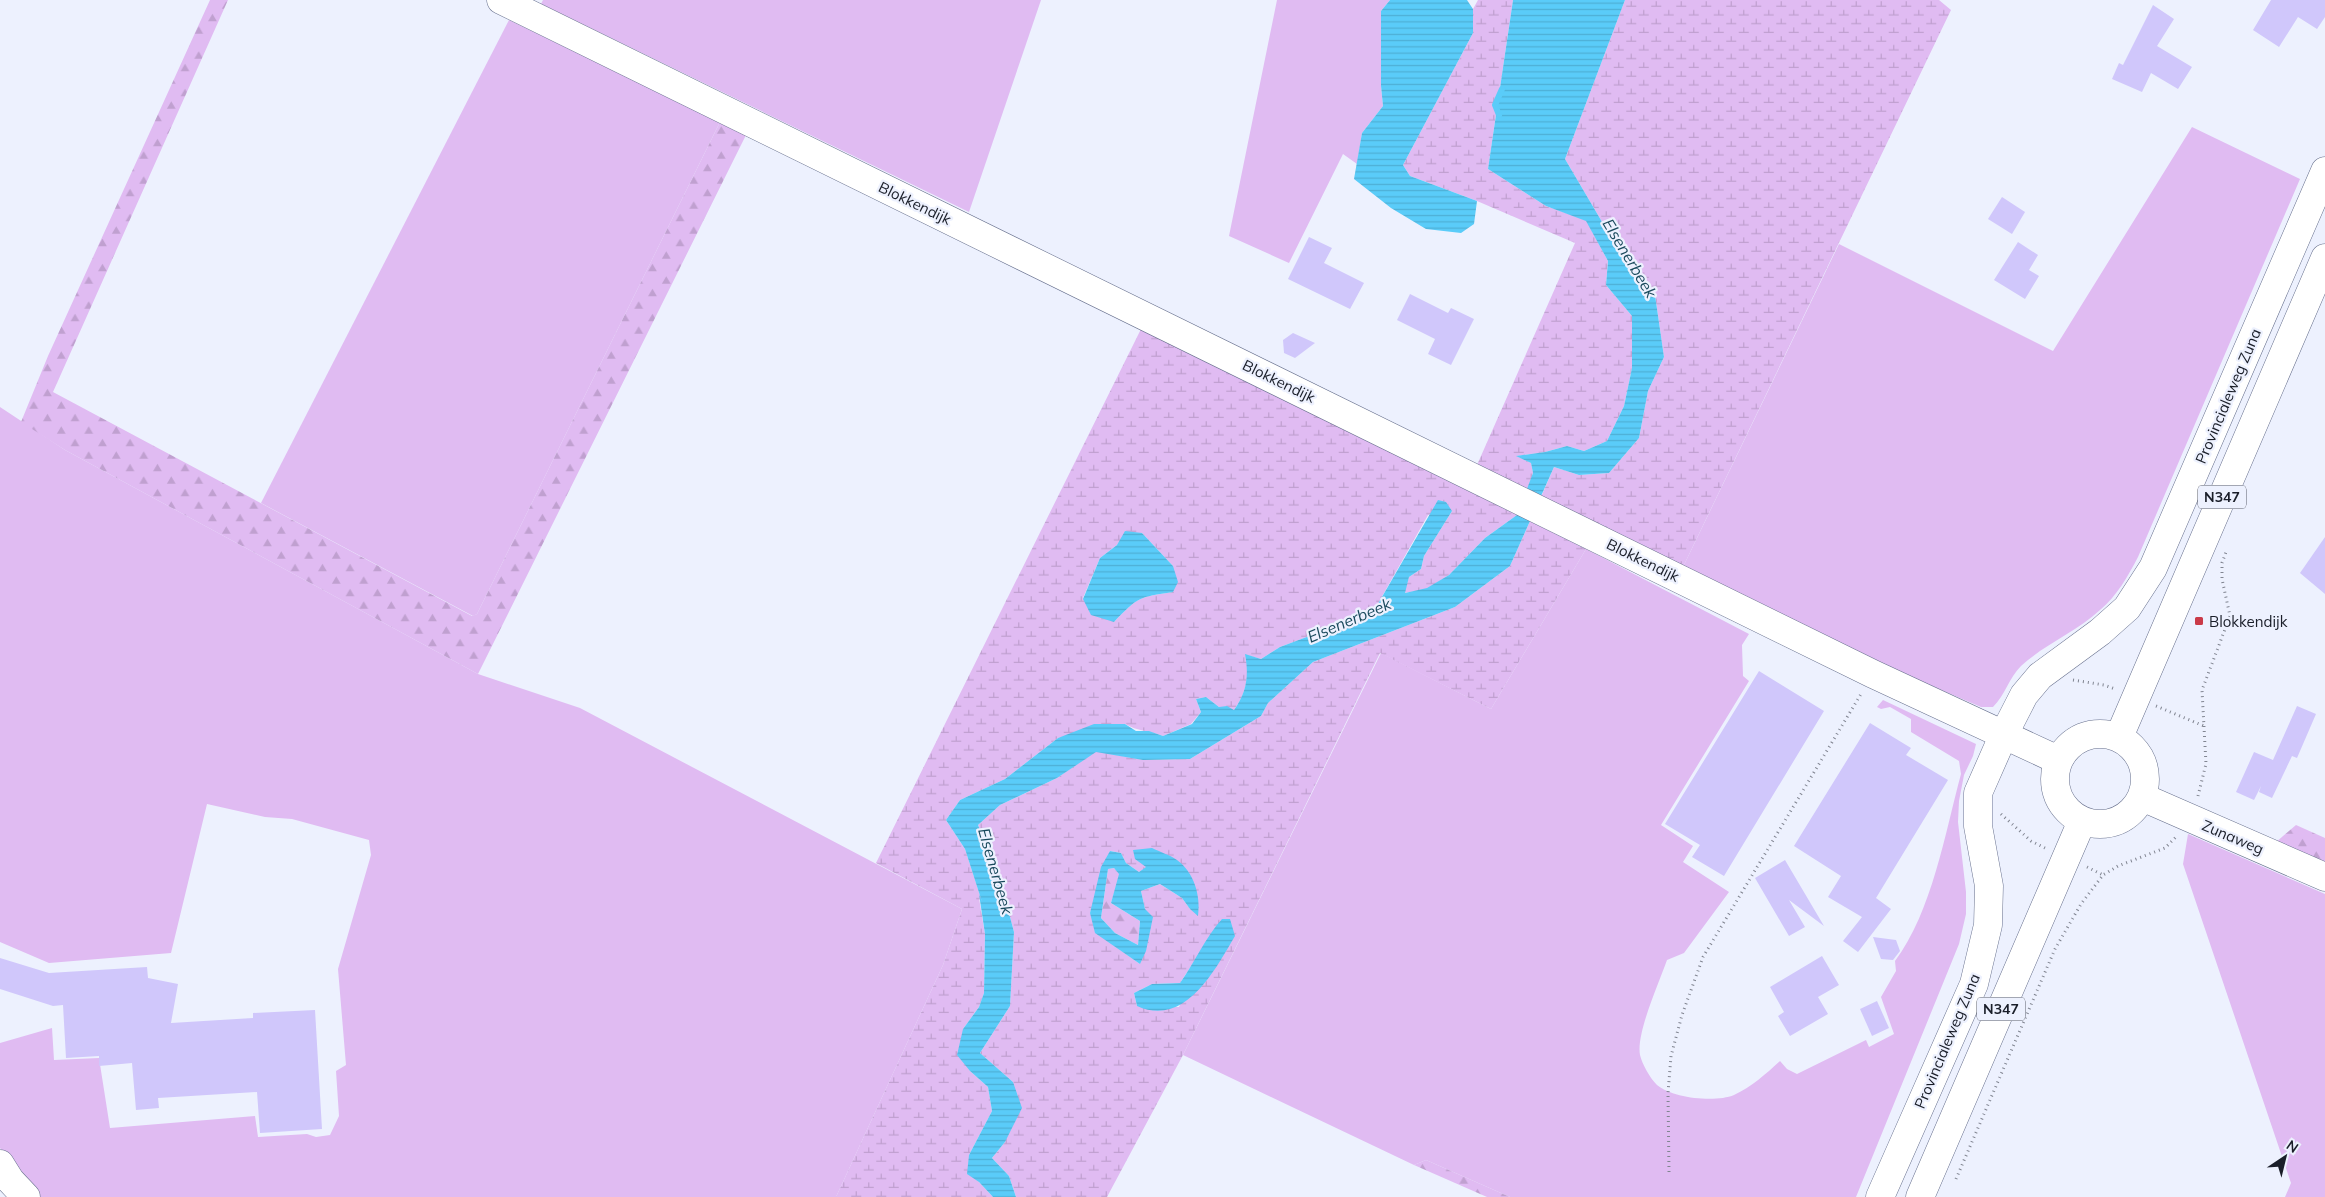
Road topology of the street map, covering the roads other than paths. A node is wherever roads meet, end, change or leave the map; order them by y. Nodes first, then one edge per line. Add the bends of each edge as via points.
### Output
1 (518, 4) edge
2 (2325, 171) edge
3 (2325, 258) edge
4 (2004, 734) junction
5 (2120, 737) junction
6 (2058, 760) junction
7 (2142, 797) junction
8 (2082, 821) junction
9 (2325, 877) edge
10 (0, 1164) edge
11 (26, 1197) edge
12 (1880, 1197) edge
13 (1920, 1197) edge

1 - 4 street, Blokkendijk via 1873,674
2 - 4 street, Provincialeweg Zuna via 2153,568 2127,608 2040,676 2024,695
3 - 5 street, N347
4 - 6 street, Blokkendijk
4 - 12 street, Provincialeweg Zuna via 1978,793 1978,826 1989,886 1988,925 1974,984
5 - 6 street via 2101,733 2080,737
5 - 7 street via 2140,756 2146,778
6 - 8 street via 2054,775 2056,792 2065,808
7 - 8 street via 2120,820 2103,824
7 - 9 street, Zunaweg
8 - 13 street, N347
10 - 11 street

